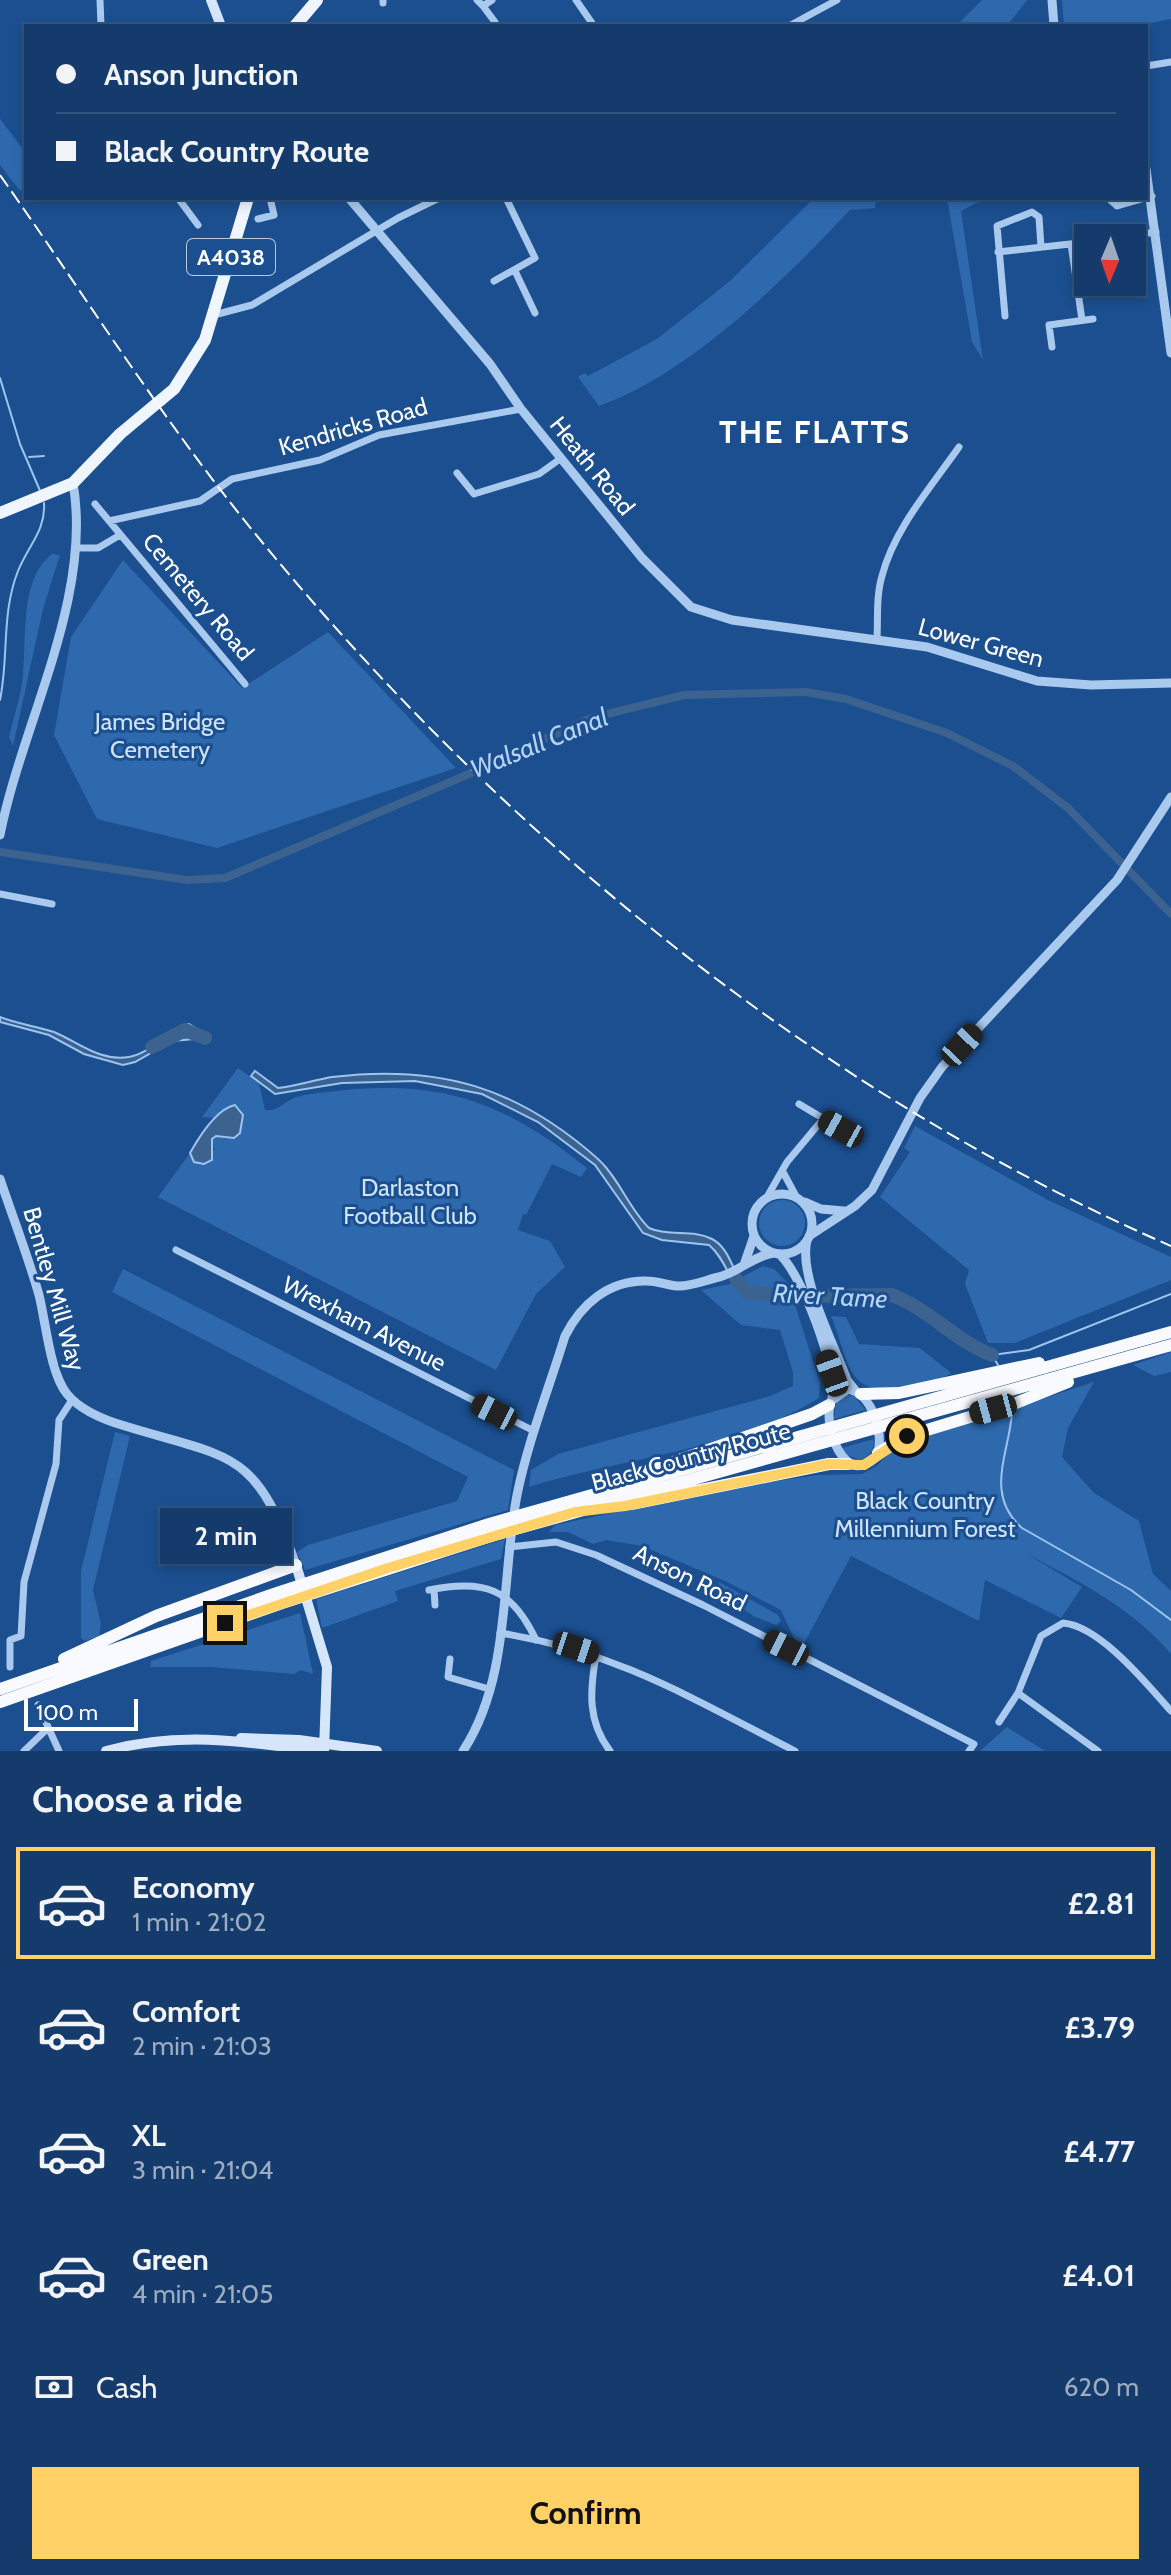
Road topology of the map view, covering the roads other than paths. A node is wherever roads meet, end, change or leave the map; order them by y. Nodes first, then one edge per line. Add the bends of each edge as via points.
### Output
1 (100, 0) edge
2 (211, 0) edge
3 (317, 0) edge
4 (492, 0) edge
5 (576, 0) edge
6 (837, 0) edge
7 (1052, 0) edge
8 (480, 3) edge
9 (495, 22) dead end
10 (101, 24) edge
11 (220, 24) edge
12 (297, 24) edge
13 (593, 24) edge
14 (793, 24) edge
15 (1054, 24) edge
16 (1171, 62) edge
17 (1148, 66) edge
18 (1148, 178) edge
19 (1152, 196) junction
20 (1148, 197) edge
21 (179, 200) edge
22 (247, 200) edge
23 (267, 200) edge
24 (351, 200) edge
25 (435, 200) edge
26 (507, 200) edge
27 (1110, 200) edge
28 (1138, 200) edge
29 (258, 219) dead end
30 (198, 225) dead end
31 (376, 232) junction
32 (1156, 232) junction
33 (1146, 233) edge
34 (1071, 244) junction
35 (1074, 244) edge
36 (1041, 247) junction
37 (998, 252) junction
38 (515, 271) junction
39 (494, 281) dead end
40 (535, 313) dead end
41 (214, 315) junction
42 (1005, 316) dead end
43 (1093, 319) dead end
44 (1082, 320) junction
45 (1052, 347) dead end
46 (1171, 353) edge
47 (521, 409) junction
48 (959, 447) dead end
49 (560, 459) junction
50 (457, 473) dead end
51 (73, 483) junction
52 (95, 504) dead end
53 (0, 513) edge
54 (109, 521) junction
55 (120, 535) junction
56 (75, 548) junction
57 (877, 639) junction
58 (1171, 683) edge
59 (245, 684) dead end
60 (1171, 797) edge
61 (0, 835) edge
62 (0, 894) edge
63 (52, 904) dead end
64 (799, 1104) dead end
65 (823, 1119) junction
66 (841, 1129) dead end
67 (783, 1170) junction
68 (0, 1179) edge
69 (767, 1197) junction
70 (798, 1198) junction
71 (848, 1210) junction
72 (754, 1236) junction
73 (808, 1238) junction
74 (176, 1250) dead end
75 (776, 1253) junction
76 (743, 1266) junction
77 (1171, 1332) edge
78 (1171, 1345) edge
79 (1106, 1351) junction
80 (1141, 1353) junction
81 (859, 1392) junction
82 (72, 1400) junction
83 (830, 1403) junction
84 (534, 1431) junction
85 (878, 1453) junction
86 (848, 1464) junction
87 (542, 1509) junction
88 (575, 1512) junction
89 (509, 1544) junction
90 (297, 1568) junction
91 (503, 1593) junction
92 (435, 1605) dead end
93 (500, 1633) junction
94 (536, 1640) junction
95 (596, 1655) junction
96 (450, 1659) dead end
97 (10, 1667) dead end
98 (4, 1687) edge
99 (489, 1689) junction
100 (1018, 1693) junction
101 (0, 1702) edge
102 (38, 1705) dead end
103 (1171, 1711) edge
104 (999, 1722) dead end
105 (46, 1730) junction
106 (231, 1739) junction
107 (325, 1747) edge
108 (972, 1748) edge
109 (24, 1751) edge
110 (59, 1751) edge
111 (106, 1751) edge
112 (316, 1751) edge
113 (377, 1751) edge
114 (463, 1751) edge
115 (610, 1751) edge
116 (795, 1751) edge
117 (1098, 1751) edge

1 - 10 street
2 - 11 main road
3 - 12 main road
4 - 8 street
5 - 13 street
6 - 14 street
7 - 15 street
8 - 9 street
16 - 17 street
18 - 19 street
19 - 20 street
19 - 32 street
21 - 30 street
22 - 41 main road, A4038
23 - 29 street via 274,215
24 - 31 street, Heath Road
25 - 31 street
26 - 38 street via 535,258
27 - 28 street via 1117,206
31 - 41 street via 252,305
31 - 47 street, Heath Road via 490,364
32 - 33 street
32 - 46 street
34 - 35 street
34 - 36 street
34 - 44 street
36 - 37 street
36 - 37 street via 1039,217 1032,212 997,226
37 - 42 street
38 - 39 street
38 - 40 street
41 - 51 main road, A4038 via 195,359 174,389
43 - 44 street
44 - 45 street via 1049,325
47 - 49 street, Heath Road
47 - 54 street, Kendricks Road via 379,435 320,460 228,482 207,498
48 - 57 street via 890,553 879,590
49 - 50 street via 539,474 474,494
49 - 57 street, Heath Road via 657,575 691,607 722,618
51 - 53 main road, A4038
51 - 56 street
52 - 54 street, Cemetery Road
54 - 55 street, Cemetery Road
55 - 56 street, Cemetery Road via 98,548
55 - 59 street, Cemetery Road
56 - 61 street via 65,609
57 - 58 street, Lower Green via 947,652 1037,681
60 - 71 street via 1117,880 942,1067 872,1190
62 - 63 street
64 - 65 street
65 - 66 street
65 - 67 street
67 - 69 street
67 - 70 street
68 - 82 street, Bentley Mill Way via 38,1294 58,1379
69 - 70 street
69 - 72 street via 753,1215
70 - 71 street via 821,1209
70 - 73 street via 810,1213
71 - 73 street
72 - 75 street
72 - 76 street
73 - 75 street via 795,1250
73 - 81 street via 805,1261 812,1284 847,1380
74 - 84 street, Wrexham Avenue
75 - 76 street
75 - 83 street via 791,1266 832,1373
76 - 84 street via 678,1286 626,1283 589,1302 565,1336
77 - 79 highway, Black Country Route
78 - 80 highway, Black Country Route
79 - 81 highway via 899,1393
79 - 87 highway, Black Country Route
80 - 85 highway via 1016,1403 907,1436
80 - 88 highway, Black Country Route
81 - 83 street via 843,1391
81 - 85 street via 871,1410
82 - 90 street, Bentley Mill Way via 102,1419 202,1447 243,1468 269,1500
82 - 97 street via 59,1420 56,1464 24,1582 21,1636 10,1640
83 - 86 street via 837,1449
83 - 87 highway via 812,1414
84 - 89 street
85 - 86 street via 868,1463
86 - 88 highway
87 - 98 highway, Black Country Route
88 - 101 highway, Black Country Route via 375,1572
89 - 91 street
89 - 108 street, Anson Road via 556,1542 596,1555 703,1605
90 - 98 highway via 156,1616
90 - 107 main road, Bentley Mill Way via 327,1667
91 - 92 street via 457,1584 432,1590
91 - 93 street
91 - 94 street via 525,1616
93 - 94 street
93 - 99 street
94 - 95 street
95 - 115 street via 589,1693
95 - 116 street via 633,1668
96 - 99 street via 448,1677
99 - 114 street via 475,1733
100 - 103 street via 1041,1636 1056,1624 1071,1624 1088,1631
100 - 104 street
100 - 117 street
102 - 105 street
105 - 109 street
105 - 110 street
106 - 107 main road
106 - 111 main road via 172,1737
106 - 112 main road
107 - 113 main road

